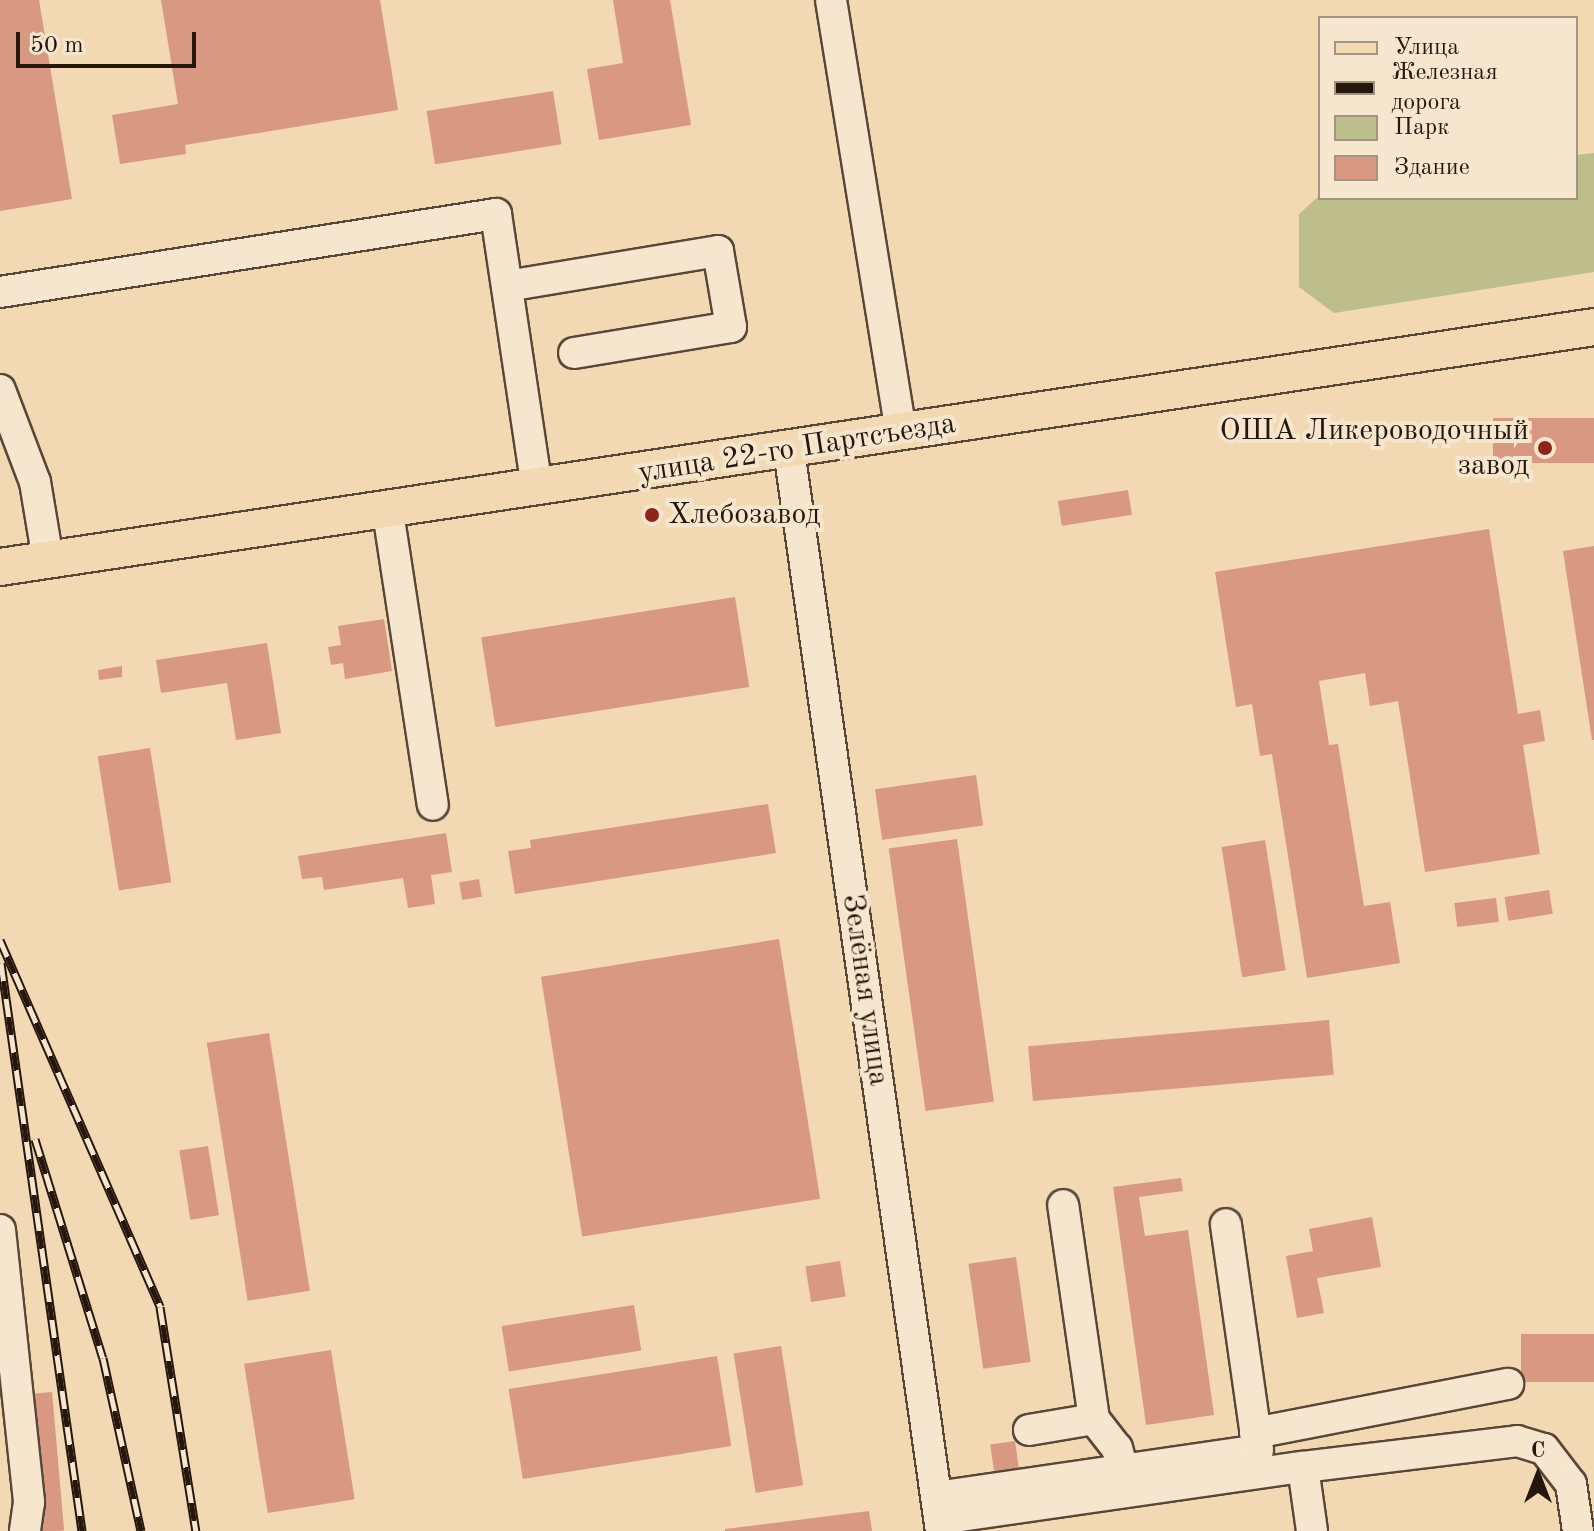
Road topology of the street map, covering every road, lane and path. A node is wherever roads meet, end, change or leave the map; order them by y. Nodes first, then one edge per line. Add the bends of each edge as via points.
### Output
1 (831, 0) edge
2 (507, 286) junction
3 (0, 292) edge
4 (1594, 327) edge
5 (574, 353) dead end
6 (0, 390) edge
7 (901, 433) junction
8 (789, 450) junction
9 (537, 489) junction
10 (388, 512) junction
11 (48, 560) junction
12 (0, 567) edge
13 (433, 805) dead end
14 (1063, 1205) dead end
15 (1226, 1224) dead end
16 (0, 1230) edge
17 (1508, 1384) dead end
18 (1094, 1419) junction
19 (10, 1430) edge
20 (1029, 1430) dead end
21 (1255, 1433) junction
22 (1303, 1467) junction
23 (1123, 1470) junction
24 (939, 1516) edge
25 (25, 1531) edge
26 (1312, 1531) edge
27 (1578, 1531) edge

1 - 7 street
2 - 3 street via 496,214
2 - 5 street via 718,251 731,327
2 - 9 street
4 - 7 main road, улица 22-го Партсъезда
6 - 11 street via 35,482
7 - 8 main road, улица 22-го Партсъезда
8 - 9 main road, улица 22-го Партсъезда
8 - 24 street, Зелёная улица
9 - 10 main road, улица 22-го Партсъезда
10 - 11 main road, улица 22-го Партсъезда
10 - 13 street
11 - 12 main road, улица 22-го Партсъезда
14 - 18 street
15 - 21 street
16 - 19 street
17 - 21 street
18 - 20 street
18 - 23 street via 1117,1448
19 - 25 street
21 - 23 street via 1258,1450
22 - 24 street
22 - 26 street
22 - 27 street via 1517,1441 1544,1449 1571,1484
23 - 24 street

